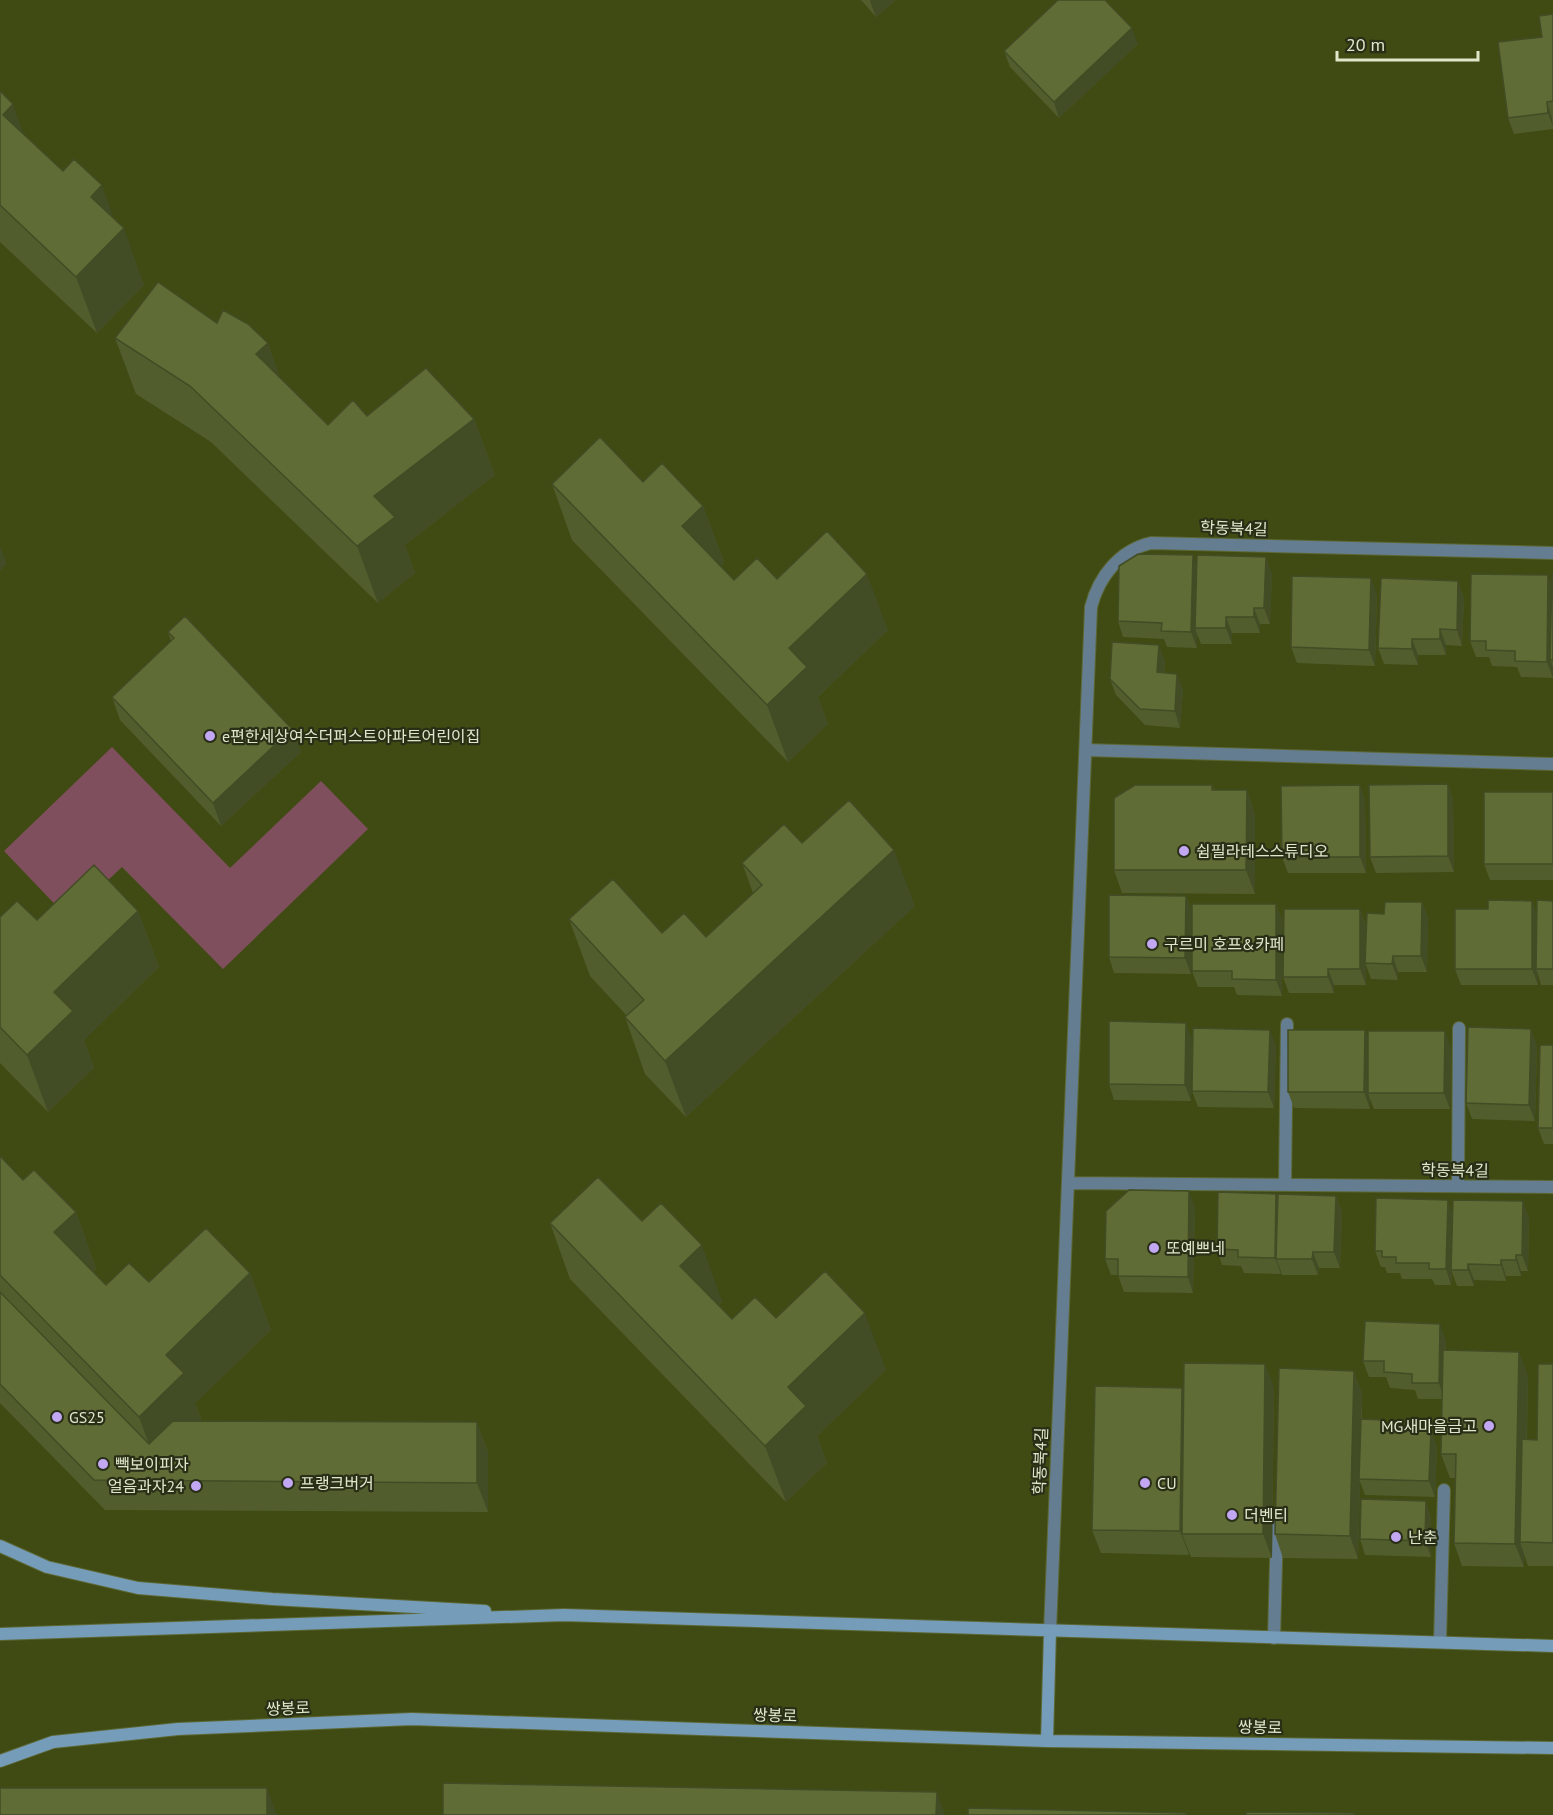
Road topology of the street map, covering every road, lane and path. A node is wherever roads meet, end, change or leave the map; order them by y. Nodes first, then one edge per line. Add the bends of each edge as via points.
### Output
1 (1553, 553) edge
2 (1086, 750) junction
3 (1553, 764) edge
4 (1287, 1024) dead end
5 (1459, 1028) dead end
6 (1068, 1183) junction
7 (1285, 1185) junction
8 (1458, 1186) junction
9 (1553, 1187) edge
10 (1444, 1490) dead end
11 (1278, 1508) edge
12 (0, 1546) edge
13 (564, 1615) junction
14 (1050, 1631) junction
15 (0, 1634) edge
16 (1274, 1638) junction
17 (1440, 1642) junction
18 (1553, 1646) edge
19 (1047, 1741) junction
20 (1553, 1748) edge
21 (0, 1761) edge

1 - 2 street, 학동북4길 via 1162,543 1138,546 1109,568 1094,593
2 - 3 street
2 - 6 street, 학동북4길
4 - 7 street
5 - 8 street
6 - 7 street, 학동북4길
6 - 14 street, 학동북4길
7 - 8 street, 학동북4길
8 - 9 street, 학동북4길
10 - 17 street
11 - 16 street
12 - 13 street via 47,1567 138,1587 272,1599
13 - 14 street
13 - 15 street
14 - 16 street
14 - 19 street, 학동북4길
16 - 17 street
17 - 18 street
19 - 20 street, 쌍봉로
19 - 21 street, 쌍봉로 via 412,1719 178,1729 53,1742

